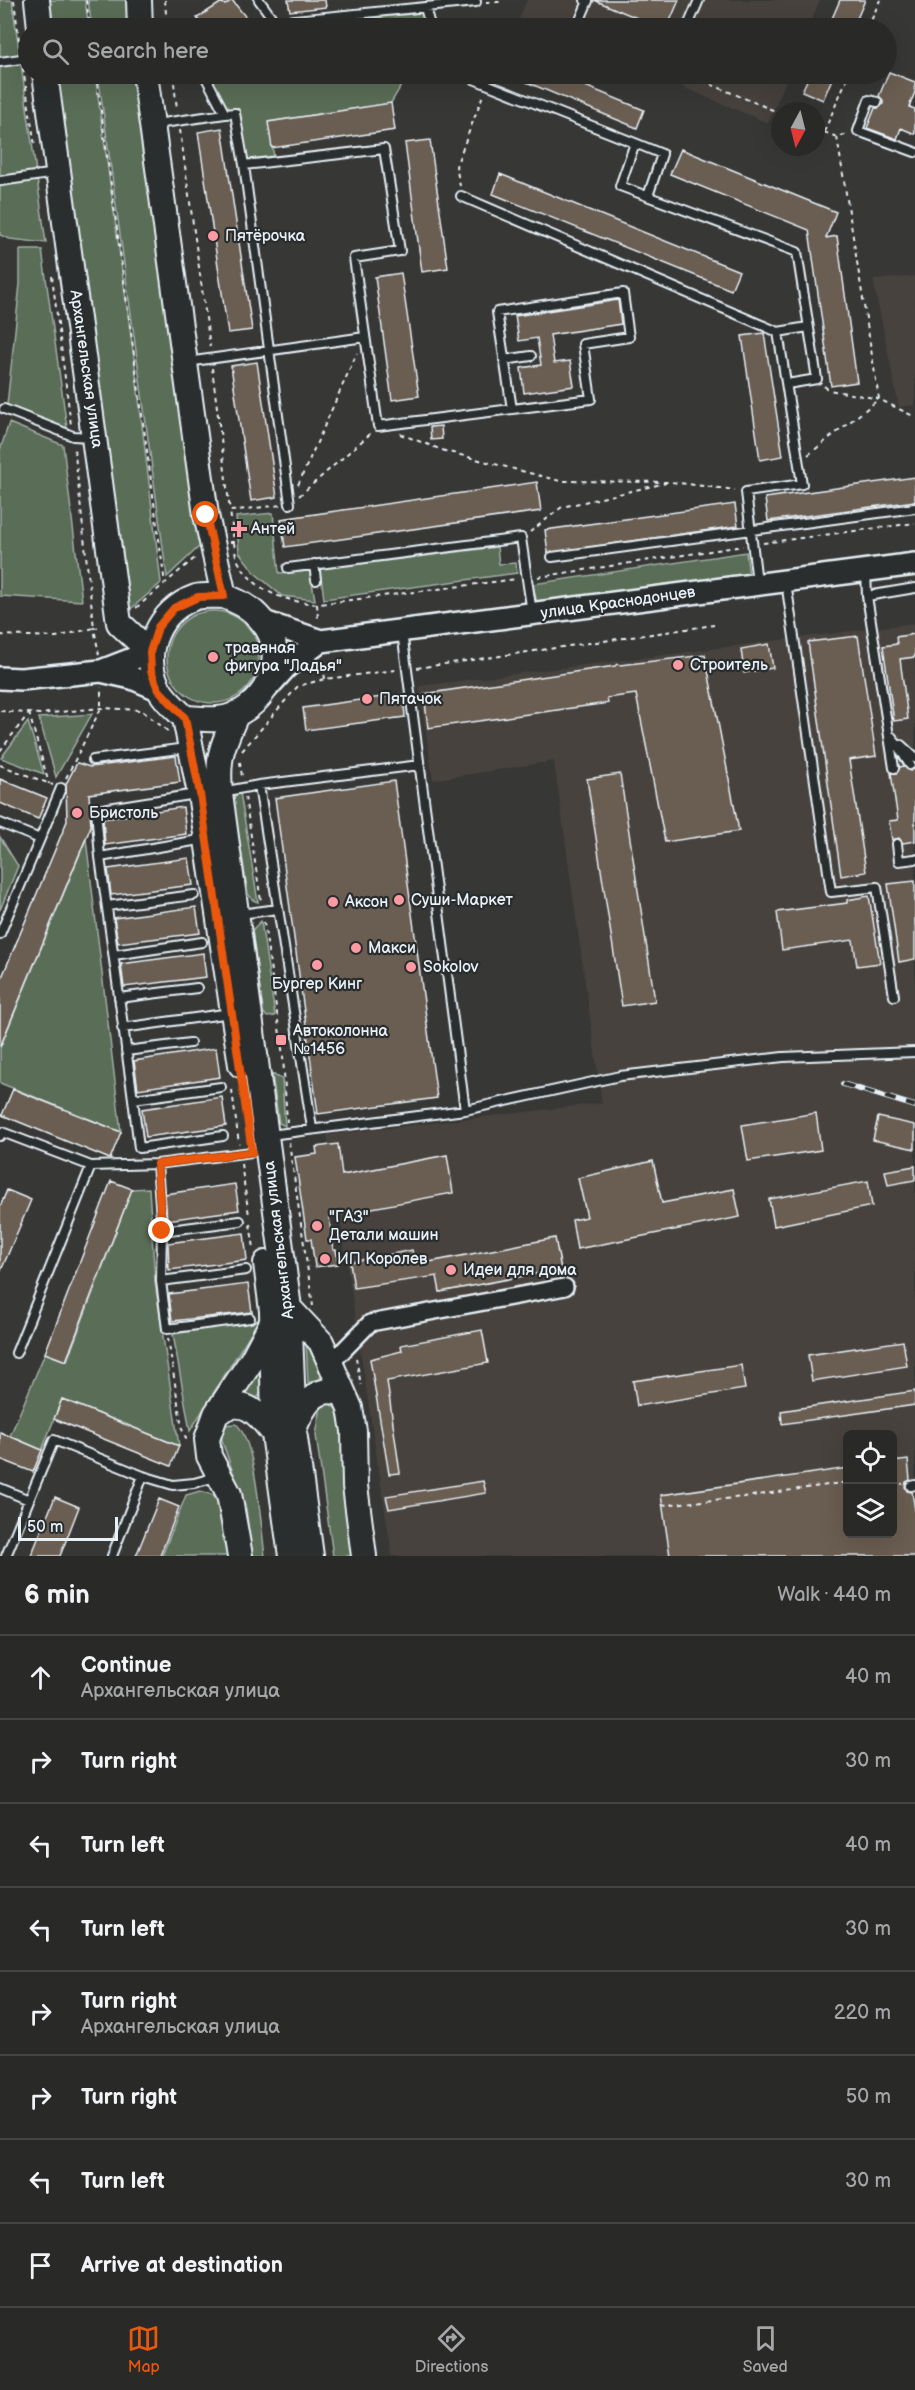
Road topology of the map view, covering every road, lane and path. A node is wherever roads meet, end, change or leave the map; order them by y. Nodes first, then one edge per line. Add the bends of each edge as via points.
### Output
1 (14, 0) edge
2 (37, 0) edge
3 (87, 0) edge
4 (139, 0) edge
5 (165, 0) edge
6 (259, 0) edge
7 (502, 0) edge
8 (585, 0) edge
9 (699, 0) edge
10 (880, 0) edge
11 (476, 2) joint
12 (425, 8) junction
13 (39, 18) edge
14 (89, 18) edge
15 (140, 18) edge
16 (166, 18) edge
17 (272, 18) edge
18 (318, 18) edge
19 (428, 18) edge
20 (581, 18) edge
21 (691, 18) edge
22 (872, 18) edge
23 (18, 21) edge
24 (18, 59) edge
25 (0, 62) edge
26 (30, 84) edge
27 (45, 84) edge
28 (97, 84) edge
29 (146, 84) edge
30 (174, 84) edge
31 (209, 84) edge
32 (487, 84) joint
33 (710, 84) edge
34 (845, 84) edge
35 (877, 102) dead end
36 (771, 109) edge
37 (225, 114) junction
38 (179, 121) junction
39 (152, 125) junction
40 (825, 130) edge
41 (858, 131) junction
42 (825, 132) edge
43 (837, 137) junction
44 (635, 143) junction
45 (915, 152) edge
46 (244, 165) junction
47 (48, 174) junction
48 (0, 181) edge
49 (461, 196) joint
50 (648, 196) junction
51 (51, 270) dead end
52 (808, 327) junction
53 (778, 332) junction
54 (365, 337) junction
55 (270, 350) junction
56 (531, 356) dead end
57 (211, 358) junction
58 (504, 360) junction
59 (186, 362) junction
60 (817, 378) junction
61 (787, 384) junction
62 (879, 399) junction
63 (4, 409) dead end
64 (512, 409) junction
65 (915, 417) edge
66 (378, 426) junction
67 (84, 436) junction
68 (799, 463) junction
69 (671, 482) junction
70 (746, 492) junction
71 (290, 504) junction
72 (915, 508) edge
73 (230, 511) junction
74 (751, 530) junction
75 (521, 538) junction
76 (211, 544) junction
77 (552, 557) dead end
78 (314, 564) junction
79 (915, 564) edge
80 (288, 568) dead end
81 (866, 571) junction
82 (316, 580) dead end
83 (785, 580) junction
84 (165, 584) junction
85 (757, 584) junction
86 (915, 588) edge
87 (224, 596) junction
88 (867, 596) junction
89 (317, 604) dead end
90 (532, 615) junction
91 (318, 619) dead end
92 (264, 622) junction
93 (119, 623) junction
94 (714, 625) dead end
95 (94, 628) junction
96 (402, 631) junction
97 (0, 636) edge
98 (321, 641) junction
99 (150, 652) junction
100 (323, 666) dead end
101 (407, 669) junction
102 (101, 671) junction
103 (0, 678) edge
104 (325, 679) junction
105 (158, 689) junction
106 (267, 689) junction
107 (237, 713) junction
108 (185, 718) junction
109 (891, 735) junction
110 (191, 748) junction
111 (0, 751) edge
112 (93, 760) dead end
113 (913, 762) edge
114 (0, 765) edge
115 (420, 765) junction
116 (894, 768) dead end
117 (49, 784) junction
118 (259, 785) junction
119 (61, 788) junction
120 (243, 788) junction
121 (210, 793) junction
122 (0, 823) edge
123 (40, 839) junction
124 (206, 839) junction
125 (897, 844) dead end
126 (100, 857) junction
127 (915, 859) edge
128 (194, 895) dead end
129 (106, 906) junction
130 (278, 909) junction
131 (263, 911) junction
132 (237, 914) junction
133 (0, 934) edge
134 (202, 942) dead end
135 (114, 955) junction
136 (197, 988) dead end
137 (894, 996) dead end
138 (119, 998) junction
139 (232, 1013) junction
140 (122, 1028) junction
141 (190, 1043) dead end
142 (126, 1051) junction
143 (915, 1052) edge
144 (221, 1087) dead end
145 (133, 1099) junction
146 (465, 1110) junction
147 (312, 1128) junction
148 (1, 1133) edge
149 (223, 1136) dead end
150 (269, 1140) junction
151 (157, 1164) junction
152 (90, 1167) junction
153 (240, 1221) dead end
154 (162, 1231) junction
155 (246, 1270) dead end
156 (161, 1281) junction
157 (565, 1287) dead end
158 (314, 1310) dead end
159 (270, 1312) junction
160 (167, 1329) junction
161 (16, 1353) dead end
162 (330, 1364) junction
163 (343, 1394) junction
164 (216, 1414) junction
165 (284, 1432) junction
166 (189, 1445) dead end
167 (143, 1476) junction
168 (220, 1476) junction
169 (843, 1483) edge
170 (0, 1488) edge
171 (29, 1500) junction
172 (662, 1504) dead end
173 (6, 1556) edge
174 (112, 1556) edge
175 (240, 1556) edge
176 (291, 1556) edge
177 (311, 1556) edge
178 (364, 1556) edge

1 - 23 path
2 - 13 main road
3 - 14 path
4 - 15 main road
5 - 16 path
6 - 17 lane
7 - 11 path
8 - 20 lane via 588,1
9 - 21 lane
10 - 22 path
11 - 12 lane
12 - 18 lane
12 - 19 lane
24 - 25 lane
26 - 47 path
27 - 47 main road, Архангельская улица
28 - 84 path
29 - 39 main road
30 - 38 path
31 - 37 lane
32 - 44 lane
32 - 49 path via 456,166
33 - 36 path
34 - 40 path
35 - 41 lane via 869,100
37 - 38 lane
37 - 46 lane via 235,113
38 - 39 lane
38 - 57 path
39 - 59 main road
41 - 43 path
41 - 45 lane
42 - 43 path
43 - 62 path
44 - 50 lane via 662,154
44 - 50 lane via 620,186
46 - 54 lane via 384,149 400,251 354,258
46 - 55 lane
47 - 48 lane
47 - 67 main road, Архангельская улица
49 - 53 lane
50 - 52 lane via 797,252
51 - 67 path
52 - 53 lane
52 - 60 lane
53 - 61 lane
54 - 55 lane
54 - 66 lane
54 - 71 path
55 - 57 lane
55 - 71 lane
56 - 58 lane
57 - 59 lane
57 - 73 path
58 - 64 lane
58 - 64 lane via 497,312 623,293 629,337 583,344 591,399
59 - 76 main road
60 - 61 lane
60 - 62 path via 829,390
61 - 68 lane
62 - 65 path
62 - 68 path
63 - 67 lane
64 - 66 lane
66 - 69 path via 445,451 560,481
66 - 71 path
67 - 93 main road, Архангельская улица
67 - 95 path
68 - 70 lane via 802,484
69 - 70 path
69 - 75 path via 562,507
70 - 74 lane
71 - 73 path
72 - 74 lane
73 - 76 path via 234,542
74 - 77 lane
74 - 85 lane
75 - 78 lane
75 - 90 lane
76 - 84 path
76 - 87 main road
78 - 80 lane
78 - 82 lane
79 - 81 main road, улица Краснодонцев
81 - 83 main road, улица Краснодонцев
81 - 88 lane
83 - 85 main road, улица Краснодонцев
83 - 137 lane via 831,892 877,887
84 - 93 path
85 - 90 main road, улица Краснодонцев
86 - 88 lane
87 - 92 main road via 246,605
87 - 99 main road via 198,597 174,608 158,627
88 - 109 lane
89 - 91 path
90 - 96 main road, улица Краснодонцев
92 - 98 main road, улица Краснодонцев
92 - 106 main road via 273,644 274,667
93 - 95 path
93 - 99 main road
94 - 101 path
95 - 97 path via 56,637
95 - 102 path
96 - 98 main road, улица Краснодонцев
96 - 101 lane
98 - 106 main road, улица Краснодонцев via 286,667
99 - 102 main road
99 - 105 main road via 151,671
100 - 104 path
101 - 104 path
101 - 115 lane
102 - 103 main road
102 - 105 main road
102 - 119 path via 101,708
104 - 120 path via 298,686 239,755
105 - 108 main road
106 - 107 main road via 256,702
107 - 108 main road via 219,719
107 - 121 main road, Архангельская улица via 221,748
108 - 110 main road, Архангельская улица
109 - 113 lane
109 - 116 lane
110 - 112 lane
110 - 121 main road, Архангельская улица
111 - 117 path via 29,713
114 - 117 path
115 - 118 lane
115 - 146 lane
117 - 119 path
118 - 120 lane
118 - 130 lane
119 - 123 lane
120 - 121 lane
120 - 131 path
121 - 124 main road, Архангельская улица
121 - 126 lane via 96,810
121 - 132 main road, Архангельская улица
122 - 123 lane
123 - 133 lane
124 - 126 lane
124 - 139 main road, Архангельская улица
125 - 127 lane via 899,861
126 - 129 lane
128 - 129 lane
129 - 135 lane
130 - 131 lane
130 - 147 lane
131 - 132 lane
131 - 150 path via 283,1056
132 - 150 main road, Архангельская улица
134 - 135 lane
135 - 138 lane
136 - 138 lane
138 - 140 lane
139 - 140 lane
139 - 150 main road, Архангельская улица
140 - 142 lane
141 - 142 lane
142 - 145 lane
143 - 146 lane via 783,1057 620,1076
144 - 145 lane
145 - 149 lane via 139,1149
146 - 147 lane
147 - 150 lane
148 - 152 lane
150 - 151 lane
150 - 158 path
150 - 159 main road, Архангельская улица
151 - 152 lane
151 - 154 lane
152 - 161 lane
153 - 154 lane
154 - 156 lane
155 - 156 lane
156 - 160 lane
157 - 162 street via 370,1323
159 - 160 lane
159 - 162 main road via 321,1342
159 - 164 main road via 267,1334
159 - 165 main road, Архангельская улица
160 - 166 path via 182,1429
162 - 163 main road
163 - 165 main road via 326,1391 309,1400
163 - 178 main road via 354,1431 355,1486
164 - 165 main road via 229,1406 244,1406
164 - 168 main road via 207,1439 209,1456
165 - 176 main road, Архангельская улица
165 - 177 main road, Архангельская улица
167 - 168 lane via 173,1485
167 - 171 lane via 54,1440
167 - 174 lane
168 - 175 main road via 234,1512
169 - 172 path
170 - 171 lane
171 - 173 lane

